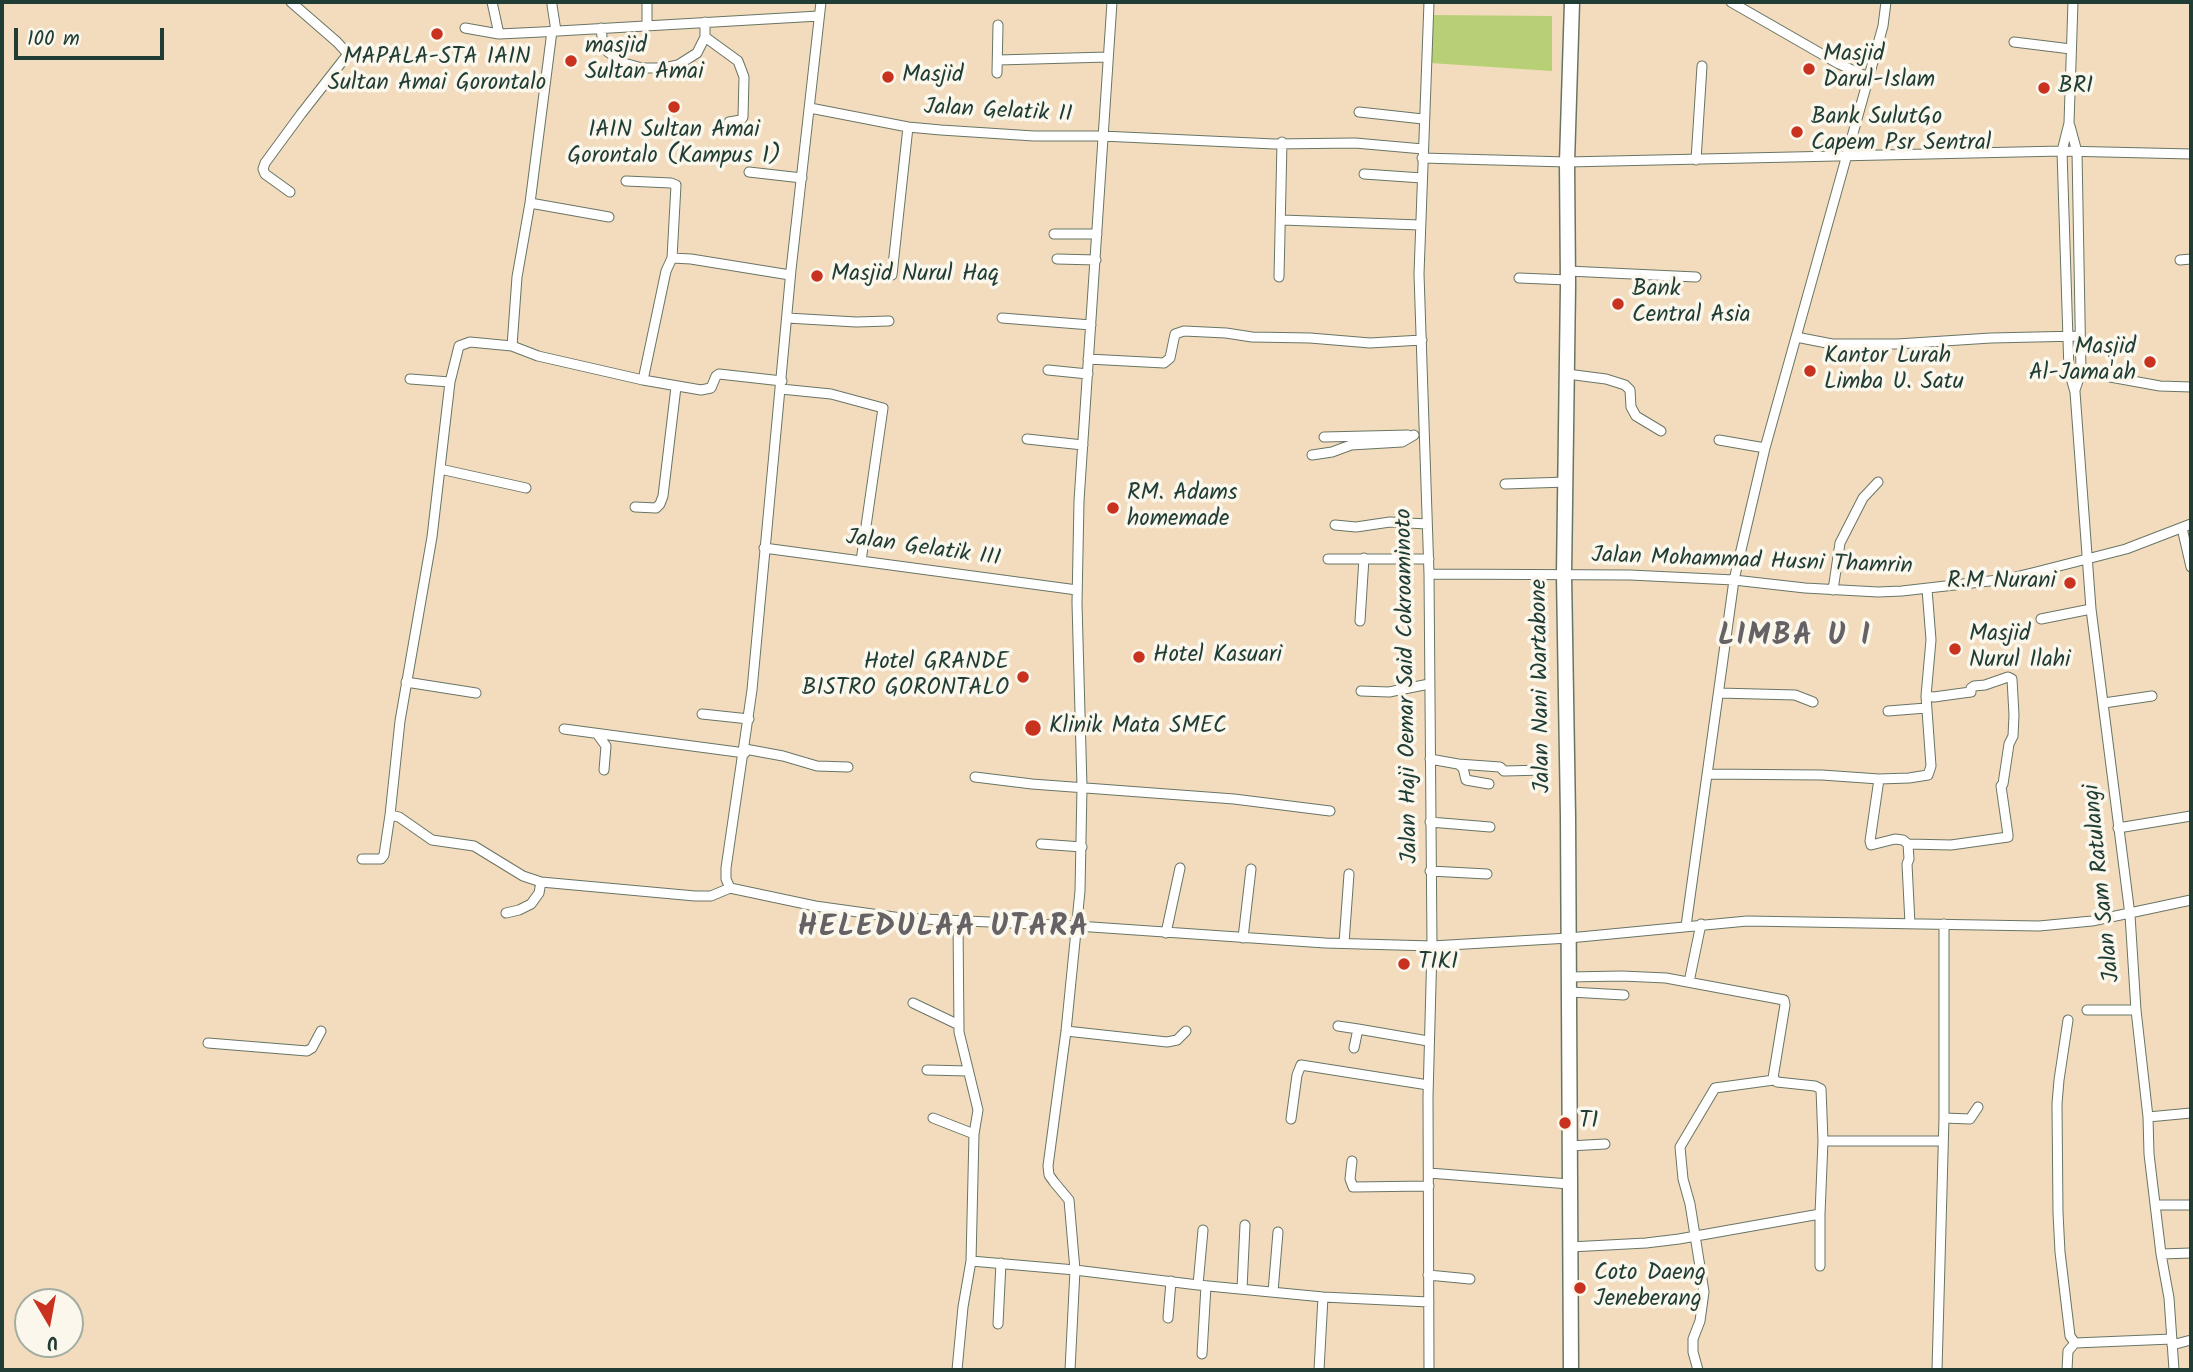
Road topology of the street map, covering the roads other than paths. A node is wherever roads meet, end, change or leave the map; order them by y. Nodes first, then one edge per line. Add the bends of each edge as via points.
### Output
1 (291, 2) edge
2 (492, 2) edge
3 (647, 2) edge
4 (821, 2) edge
5 (1112, 2) edge
6 (1429, 2) edge
7 (1572, 2) edge
8 (1731, 2) edge
9 (1886, 2) edge
10 (2073, 2) edge
11 (552, 5) dead end
12 (819, 16) junction
13 (705, 22) junction
14 (647, 25) junction
15 (998, 25) dead end
16 (601, 28) junction
17 (468, 29) dead end
18 (554, 31) junction
19 (499, 34) junction
20 (705, 37) junction
21 (2014, 42) dead end
22 (2071, 49) junction
23 (1108, 57) junction
24 (998, 60) junction
25 (1702, 66) dead end
26 (997, 74) dead end
27 (1868, 77) junction
28 (810, 108) junction
29 (1359, 112) dead end
30 (1423, 118) junction
31 (729, 122) dead end
32 (2069, 123) junction
33 (908, 127) junction
34 (1102, 136) junction
35 (1282, 142) junction
36 (2062, 151) junction
37 (2077, 152) junction
38 (1422, 154) junction
39 (2191, 154) edge
40 (1846, 156) junction
41 (1696, 160) junction
42 (1567, 162) junction
43 (749, 172) dead end
44 (1364, 174) dead end
45 (802, 178) junction
46 (1422, 178) junction
47 (626, 181) dead end
48 (290, 192) dead end
49 (530, 203) junction
50 (609, 217) dead end
51 (1282, 220) junction
52 (1420, 225) junction
53 (1054, 234) dead end
54 (1097, 234) junction
55 (672, 258) junction
56 (1057, 259) dead end
57 (2191, 259) edge
58 (1096, 260) junction
59 (2180, 260) dead end
60 (790, 275) junction
61 (892, 275) dead end
62 (1568, 276) junction
63 (1279, 277) dead end
64 (1696, 277) dead end
65 (1519, 278) dead end
66 (787, 318) junction
67 (1002, 318) dead end
68 (889, 321) dead end
69 (1091, 325) junction
70 (2080, 336) junction
71 (1796, 337) junction
72 (2067, 337) junction
73 (1422, 340) junction
74 (512, 346) junction
75 (1088, 359) junction
76 (1048, 370) dead end
77 (2068, 370) junction
78 (2081, 372) junction
79 (1088, 374) junction
80 (1567, 374) junction
81 (410, 379) dead end
82 (643, 380) junction
83 (450, 382) junction
84 (781, 385) junction
85 (677, 387) junction
86 (2191, 387) edge
87 (2075, 392) junction
88 (1661, 431) dead end
89 (1419, 434) junction
90 (1324, 437) dead end
91 (1027, 439) dead end
92 (1719, 440) dead end
93 (1083, 444) junction
94 (1765, 448) junction
95 (1312, 455) dead end
96 (440, 469) junction
97 (1567, 482) junction
98 (1878, 482) dead end
99 (1504, 484) dead end
100 (526, 488) dead end
101 (635, 507) dead end
102 (1427, 524) junction
103 (1335, 525) dead end
104 (2186, 526) edge
105 (764, 548) junction
106 (1364, 558) junction
107 (1328, 559) dead end
108 (1429, 559) junction
109 (2086, 560) junction
110 (861, 561) junction
111 (2191, 567) edge
112 (1429, 574) junction
113 (1564, 575) junction
114 (1734, 580) junction
115 (1927, 589) junction
116 (1077, 590) junction
117 (1833, 590) junction
118 (2091, 609) junction
119 (2041, 619) dead end
120 (1360, 621) dead end
121 (406, 682) junction
122 (1429, 684) junction
123 (1361, 691) dead end
124 (475, 693) dead end
125 (1719, 693) junction
126 (1926, 696) junction
127 (2152, 696) dead end
128 (1813, 702) dead end
129 (2104, 704) junction
130 (1926, 708) junction
131 (1888, 711) dead end
132 (702, 714) dead end
133 (749, 719) junction
134 (564, 729) dead end
135 (598, 735) junction
136 (745, 751) junction
137 (1430, 759) junction
138 (1458, 764) junction
139 (848, 767) dead end
140 (604, 770) dead end
141 (1545, 770) dead end
142 (1707, 774) junction
143 (975, 777) dead end
144 (1879, 779) junction
145 (1489, 785) dead end
146 (1082, 787) junction
147 (1330, 811) dead end
148 (390, 815) junction
149 (2191, 816) edge
150 (1430, 822) junction
151 (1490, 827) dead end
152 (2118, 828) junction
153 (1041, 844) dead end
154 (1908, 844) junction
155 (1082, 847) junction
156 (370, 859) dead end
157 (1180, 868) dead end
158 (1251, 869) dead end
159 (1430, 871) junction
160 (1349, 874) dead end
161 (1487, 874) dead end
162 (541, 882) junction
163 (730, 888) junction
164 (2191, 901) edge
165 (506, 913) dead end
166 (2130, 915) junction
167 (958, 920) junction
168 (1701, 924) junction
169 (1910, 924) junction
170 (1944, 924) junction
171 (1077, 926) junction
172 (1686, 926) junction
173 (1166, 933) junction
174 (1243, 938) junction
175 (1569, 938) junction
176 (1344, 943) junction
177 (1432, 946) junction
178 (1689, 982) junction
179 (1570, 984) junction
180 (1624, 995) dead end
181 (913, 1003) dead end
182 (2087, 1010) dead end
183 (2136, 1010) junction
184 (2068, 1020) dead end
185 (959, 1025) junction
186 (1338, 1026) dead end
187 (1357, 1029) junction
188 (321, 1031) dead end
189 (1066, 1031) junction
190 (1186, 1031) dead end
191 (1428, 1041) junction
192 (208, 1043) dead end
193 (1354, 1048) dead end
194 (927, 1070) dead end
195 (968, 1071) junction
196 (1774, 1080) junction
197 (1428, 1084) junction
198 (1978, 1107) dead end
199 (2191, 1113) edge
200 (2148, 1117) junction
201 (933, 1118) dead end
202 (1944, 1118) junction
203 (1290, 1119) dead end
204 (974, 1133) junction
205 (1823, 1140) junction
206 (1943, 1142) junction
207 (1605, 1144) dead end
208 (1569, 1146) junction
209 (1352, 1161) dead end
210 (1429, 1173) junction
211 (1569, 1184) junction
212 (1429, 1186) junction
213 (2155, 1205) junction
214 (2191, 1205) edge
215 (1820, 1214) junction
216 (1245, 1225) dead end
217 (1203, 1230) dead end
218 (1278, 1231) dead end
219 (1695, 1235) junction
220 (1570, 1247) junction
221 (2191, 1253) edge
222 (2161, 1254) junction
223 (971, 1261) junction
224 (1001, 1263) junction
225 (1820, 1266) dead end
226 (1074, 1270) junction
227 (1428, 1275) junction
228 (1471, 1279) dead end
229 (1171, 1281) junction
230 (1202, 1285) junction
231 (1241, 1289) junction
232 (1273, 1292) junction
233 (1323, 1297) junction
234 (1429, 1302) junction
235 (1168, 1318) dead end
236 (998, 1324) dead end
237 (2191, 1340) edge
238 (2172, 1342) junction
239 (2075, 1343) junction
240 (1202, 1354) dead end
241 (957, 1370) edge
242 (1070, 1370) edge
243 (1319, 1370) edge
244 (1429, 1370) edge
245 (1571, 1370) edge
246 (1698, 1370) edge
247 (1937, 1370) edge
248 (2067, 1370) edge
249 (2174, 1370) edge

1 - 48 street via 348,54 265,163 263,172
2 - 19 street
3 - 14 street
4 - 12 street
5 - 23 street
6 - 30 street, Jalan Haji Oemar Said Cokroaminoto
7 - 42 main road, Jalan Nani Wartabone
8 - 27 street
9 - 27 street
10 - 22 street, Jalan Sam Ratulangi
11 - 18 street
12 - 13 street
12 - 28 street
13 - 14 street
13 - 20 street
14 - 16 street
15 - 24 street
16 - 18 street
16 - 20 street via 608,52 642,68 678,65 697,53
17 - 19 street
18 - 19 street
18 - 49 street
20 - 31 street via 738,61 744,77 743,117
21 - 22 street
22 - 32 street, Jalan Sam Ratulangi
23 - 24 street
23 - 34 street
24 - 26 street
25 - 41 street
27 - 40 street
28 - 33 street, Jalan Gelatik II
28 - 45 street
29 - 30 street
30 - 38 street, Jalan Haji Oemar Said Cokroaminoto
32 - 36 street, Jalan Sam Ratulangi
32 - 37 street, Jalan Sam Ratulangi
33 - 34 street, Jalan Gelatik II
33 - 61 street
34 - 35 street, Jalan Gelatik II
34 - 54 street
35 - 38 street, Jalan Gelatik II via 1355,143
35 - 51 street
36 - 37 street, Jalan Gelatik II
36 - 40 street, Jalan Gelatik II
36 - 72 street, Jalan Sam Ratulangi
37 - 39 street, Jalan Gelatik II
37 - 70 street, Jalan Sam Ratulangi
38 - 42 street, Jalan Gelatik II
38 - 46 street, Jalan Haji Oemar Said Cokroaminoto
40 - 41 street, Jalan Gelatik II
40 - 71 street
41 - 42 street, Jalan Gelatik II
42 - 62 main road, Jalan Nani Wartabone
43 - 45 street
44 - 46 street
45 - 60 street
46 - 52 street, Jalan Haji Oemar Said Cokroaminoto
47 - 55 street via 676,185
49 - 50 street
49 - 74 street via 516,286
51 - 52 street
51 - 63 street
52 - 73 street, Jalan Haji Oemar Said Cokroaminoto
53 - 54 street
54 - 58 street
55 - 60 street
55 - 82 street
56 - 58 street
57 - 59 street
58 - 69 street
60 - 66 street
62 - 64 street
62 - 65 street
62 - 80 main road, Jalan Nani Wartabone
66 - 68 street
66 - 84 street
67 - 69 street
69 - 75 street
70 - 72 street
70 - 78 street, Jalan Sam Ratulangi
71 - 72 street via 1832,344 1897,344
71 - 94 street
72 - 77 street, Jalan Sam Ratulangi
73 - 75 street via 1370,343 1180,331 1164,363
73 - 89 street, Jalan Haji Oemar Said Cokroaminoto
74 - 82 street
74 - 83 street via 462,344
75 - 79 street
76 - 79 street
77 - 78 street
77 - 87 street, Jalan Sam Ratulangi
78 - 86 street
78 - 87 street, Jalan Sam Ratulangi
79 - 93 street
80 - 88 street via 1625,386 1636,416
80 - 97 main road, Jalan Nani Wartabone
81 - 83 street
82 - 85 street
83 - 96 street
84 - 85 street via 719,374 709,390
84 - 105 street
84 - 110 street via 883,408
85 - 101 street via 663,496 656,508
87 - 109 street, Jalan Sam Ratulangi
89 - 90 street
89 - 95 street via 1402,442 1351,444
89 - 102 street, Jalan Haji Oemar Said Cokroaminoto
91 - 93 street
92 - 94 street
93 - 116 street
94 - 114 street
96 - 100 street
96 - 121 street
97 - 99 street
97 - 113 main road, Jalan Nani Wartabone
98 - 117 street via 1863,498 1840,543
102 - 103 street
102 - 108 street, Jalan Haji Oemar Said Cokroaminoto
104 - 109 street, Jalan Mohammad Husni Thamrin
104 - 111 street
105 - 110 street, Jalan Gelatik III
105 - 133 street
106 - 107 street
106 - 108 street
106 - 120 street
108 - 112 street, Jalan Haji Oemar Said Cokroaminoto
109 - 115 street, Jalan Mohammad Husni Thamrin via 2007,579
109 - 118 street, Jalan Sam Ratulangi
110 - 116 street, Jalan Gelatik III
112 - 113 street, Jalan Mohammad Husni Thamrin
112 - 122 street, Jalan Haji Oemar Said Cokroaminoto
113 - 114 street, Jalan Mohammad Husni Thamrin
113 - 175 main road, Jalan Nani Wartabone
114 - 117 street, Jalan Mohammad Husni Thamrin
114 - 125 street
115 - 117 street, Jalan Mohammad Husni Thamrin
115 - 126 street via 1931,653
116 - 146 street
118 - 119 street
118 - 129 street, Jalan Sam Ratulangi
121 - 124 street
121 - 148 street
122 - 123 street via 1389,692
122 - 137 street, Jalan Haji Oemar Said Cokroaminoto
125 - 128 street via 1795,695
125 - 142 street
126 - 130 street
126 - 154 street via 1963,694 1974,686 2012,679 2013,736 2001,786 2008,837 1951,845
127 - 129 street
129 - 152 street, Jalan Sam Ratulangi
130 - 131 street
130 - 144 street via 1928,775
132 - 133 street
133 - 136 street
134 - 135 street
135 - 136 street
135 - 140 street via 607,746
136 - 139 street
136 - 163 street via 726,869
137 - 138 street
137 - 150 street, Jalan Haji Oemar Said Cokroaminoto
138 - 141 street via 1504,771
138 - 145 street via 1465,779
142 - 144 street
142 - 172 street
143 - 146 street
144 - 154 street via 1871,845 1895,839
146 - 147 street
146 - 155 street
148 - 156 street via 383,859
148 - 162 street via 432,840 474,846
149 - 152 street
150 - 151 street
150 - 159 street, Jalan Haji Oemar Said Cokroaminoto
152 - 166 street, Jalan Sam Ratulangi
153 - 155 street
154 - 169 street
155 - 171 street
157 - 173 street
158 - 174 street
159 - 161 street
159 - 177 street, Jalan Haji Oemar Said Cokroaminoto
160 - 176 street
162 - 163 street via 695,896 711,896
162 - 165 street via 531,904
163 - 167 street via 859,913
164 - 166 street
166 - 170 street via 2039,926
166 - 183 street, Jalan Sam Ratulangi
167 - 171 street
167 - 185 street
168 - 169 street
168 - 172 street
168 - 178 street
169 - 170 street
170 - 202 street
171 - 173 street
171 - 189 street
172 - 175 street
173 - 174 street
174 - 176 street
175 - 177 street
175 - 179 main road, Jalan Nani Wartabone
176 - 177 street
177 - 191 street, Jalan Haji Oemar Said Cokroaminoto
178 - 179 street via 1622,976
178 - 196 street via 1785,1001
179 - 180 street
179 - 208 main road, Jalan Nani Wartabone
181 - 185 street
182 - 183 street
183 - 200 street, Jalan Sam Ratulangi
184 - 239 street via 2057,1104 2058,1213 2070,1336
185 - 195 street
186 - 187 street
187 - 191 street
187 - 193 street
188 - 192 street via 307,1051
189 - 190 street via 1167,1042 1177,1041
189 - 226 street via 1048,1166 1049,1175 1069,1200
191 - 197 street, Jalan Haji Oemar Said Cokroaminoto
194 - 195 street
195 - 204 street via 978,1110
196 - 205 street via 1821,1089
196 - 219 street via 1715,1088 1685,1135 1679,1153
197 - 203 street via 1301,1065
197 - 210 street, Jalan Haji Oemar Said Cokroaminoto
198 - 202 street via 1970,1119
199 - 200 street
200 - 213 street, Jalan Sam Ratulangi
201 - 204 street
202 - 206 street
204 - 223 street
205 - 206 street
205 - 215 street
206 - 247 street
207 - 208 street
208 - 211 main road, Jalan Nani Wartabone
209 - 212 street via 1353,1188
210 - 211 street
210 - 212 street, Jalan Haji Oemar Said Cokroaminoto
211 - 220 main road, Jalan Nani Wartabone
212 - 227 street, Jalan Haji Oemar Said Cokroaminoto
213 - 214 street
213 - 222 street, Jalan Sam Ratulangi
215 - 219 street
215 - 225 street
216 - 231 street
217 - 230 street
218 - 232 street
219 - 220 street
219 - 246 street via 1704,1292 1693,1339
220 - 245 main road, Jalan Nani Wartabone
221 - 222 street
222 - 238 street, Jalan Sam Ratulangi
223 - 224 street
223 - 241 street
224 - 226 street
224 - 236 street
226 - 229 street
226 - 242 street
227 - 228 street
227 - 234 street, Jalan Haji Oemar Said Cokroaminoto
229 - 230 street
229 - 235 street
230 - 231 street
230 - 240 street
231 - 232 street
232 - 233 street
233 - 234 street
233 - 243 street
234 - 244 street, Jalan Haji Oemar Said Cokroaminoto
237 - 238 street
238 - 239 street
238 - 249 street, Jalan Sam Ratulangi
239 - 248 street via 2068,1351

